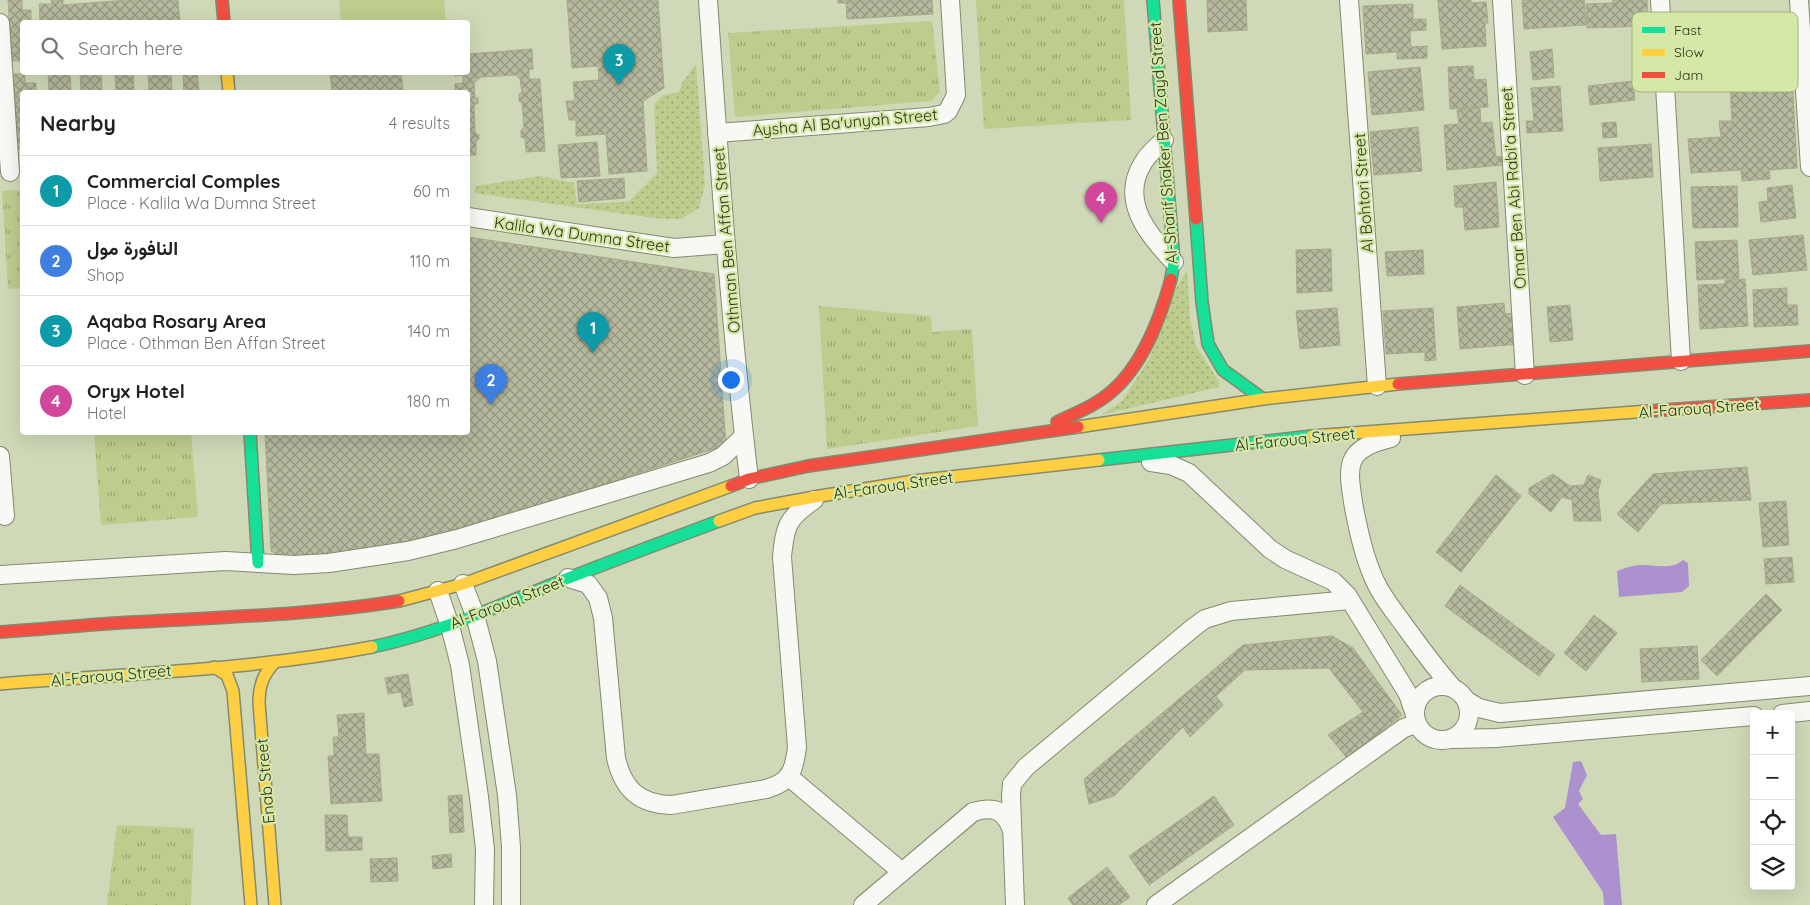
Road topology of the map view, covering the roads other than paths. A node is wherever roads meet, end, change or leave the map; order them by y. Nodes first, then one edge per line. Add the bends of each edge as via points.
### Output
1 (222, 0) edge
2 (708, 0) edge
3 (950, 0) edge
4 (1153, 0) edge
5 (1180, 0) edge
6 (1349, 0) edge
7 (1502, 0) edge
8 (1799, 0) edge
9 (224, 20) edge
10 (0, 23) edge
11 (228, 75) edge
12 (229, 90) edge
13 (1665, 92) edge
14 (718, 133) junction
15 (1164, 140) junction
16 (1810, 167) edge
17 (11, 172) edge
18 (470, 217) edge
19 (726, 244) junction
20 (1174, 262) junction
21 (1810, 351) edge
22 (1681, 361) junction
23 (1524, 375) junction
24 (1377, 386) junction
25 (1263, 399) junction
26 (1810, 400) edge
27 (1442, 426) junction
28 (1034, 434) junction
29 (250, 435) edge
30 (744, 436) junction
31 (0, 456) edge
32 (1110, 460) junction
33 (749, 479) junction
34 (2, 495) edge
35 (820, 496) junction
36 (5, 516) dead end
37 (258, 563) junction
38 (0, 575) edge
39 (568, 578) junction
40 (463, 584) junction
41 (438, 591) junction
42 (1350, 600) junction
43 (475, 615) junction
44 (450, 626) junction
45 (0, 632) edge
46 (275, 662) junction
47 (214, 667) junction
48 (0, 684) edge
49 (1810, 686) edge
50 (1453, 688) junction
51 (1467, 701) junction
52 (1810, 711) edge
53 (1795, 713) edge
54 (1750, 716) edge
55 (1416, 719) junction
56 (1453, 738) junction
57 (788, 776) junction
58 (1012, 830) junction
59 (902, 872) junction
60 (251, 905) edge
61 (275, 905) edge
62 (484, 905) edge
63 (511, 905) edge
64 (863, 905) edge
65 (1015, 905) edge
66 (1156, 905) edge

1 - 9 main road
2 - 14 street, Othman Ben Affan Street
3 - 14 street, Aysha Al Ba'unyah Street via 956,95 944,114
4 - 15 main road, Al-Sharif Shaker Ben Zayd Street
5 - 25 main road, Al-Sharif Shaker Ben Zayd Street via 1202,302 1208,344 1223,370
6 - 24 street, Al Bohtori Street
7 - 23 street, Omar Ben Abi Rabi'a Street
8 - 16 street
10 - 17 street
11 - 12 main road
13 - 22 street
14 - 19 street, Othman Ben Affan Street
15 - 20 main road, Al-Sharif Shaker Ben Zayd Street
15 - 20 street via 1142,164 1136,177 1135,193 1137,212 1146,231
18 - 19 street, Kalila Wa Dumna Street via 674,248
19 - 30 street, Othman Ben Affan Street
20 - 28 main road, Al-Sharif Shaker Ben Zayd Street via 1164,304 1141,352 1120,383 1096,403
21 - 22 main road, Al-Farouq Street
22 - 23 main road, Al-Farouq Street
23 - 24 main road, Al-Farouq Street
24 - 25 main road, Al-Farouq Street
25 - 28 main road, Al-Farouq Street
26 - 27 main road, Al-Farouq Street
27 - 32 main road, Al-Farouq Street via 1338,433
27 - 50 street via 1372,442 1354,457 1349,480 1360,536 1375,582 1438,672
28 - 33 main road, Al-Farouq Street via 808,466
29 - 37 main road
30 - 33 street, Othman Ben Affan Street
30 - 37 street via 723,456 709,463 433,546 329,563
31 - 34 street
32 - 35 main road, Al-Farouq Street via 914,480
32 - 42 street via 1171,465 1189,473 1270,549 1333,581
33 - 40 main road, Al-Farouq Street
34 - 36 street
35 - 39 main road, Al-Farouq Street via 755,508
35 - 57 street via 789,520 784,538 782,557 797,747 795,763
37 - 38 street via 226,561
39 - 43 main road, Al-Farouq Street
39 - 57 street via 588,584 598,598 603,618 616,758 620,774 637,795 671,805 766,789 781,784
40 - 41 main road, Al-Farouq Street
40 - 43 street
41 - 44 street
41 - 45 main road, Al-Farouq Street via 405,600 328,610
42 - 55 street via 1408,694
42 - 58 street via 1230,611 1194,627 1018,774 1012,784
43 - 44 main road, Al-Farouq Street
43 - 63 street via 487,661 507,795
44 - 46 main road, Al-Farouq Street via 375,646
44 - 62 street via 460,665 479,797 485,849
46 - 47 main road, Al-Farouq Street
46 - 61 main road, Enab Street via 260,682 259,712
47 - 48 main road, Al-Farouq Street
47 - 60 main road, Enab Street via 227,676 233,690
49 - 51 street via 1500,713
50 - 51 street
50 - 55 street via 1444,685 1426,690 1415,706
51 - 56 street via 1469,719 1466,727
52 - 53 street
54 - 56 street via 1496,738
55 - 56 street via 1428,737 1444,741
55 - 66 street
57 - 59 street
58 - 59 street via 1002,813 986,808 973,812
58 - 65 street
59 - 64 street

